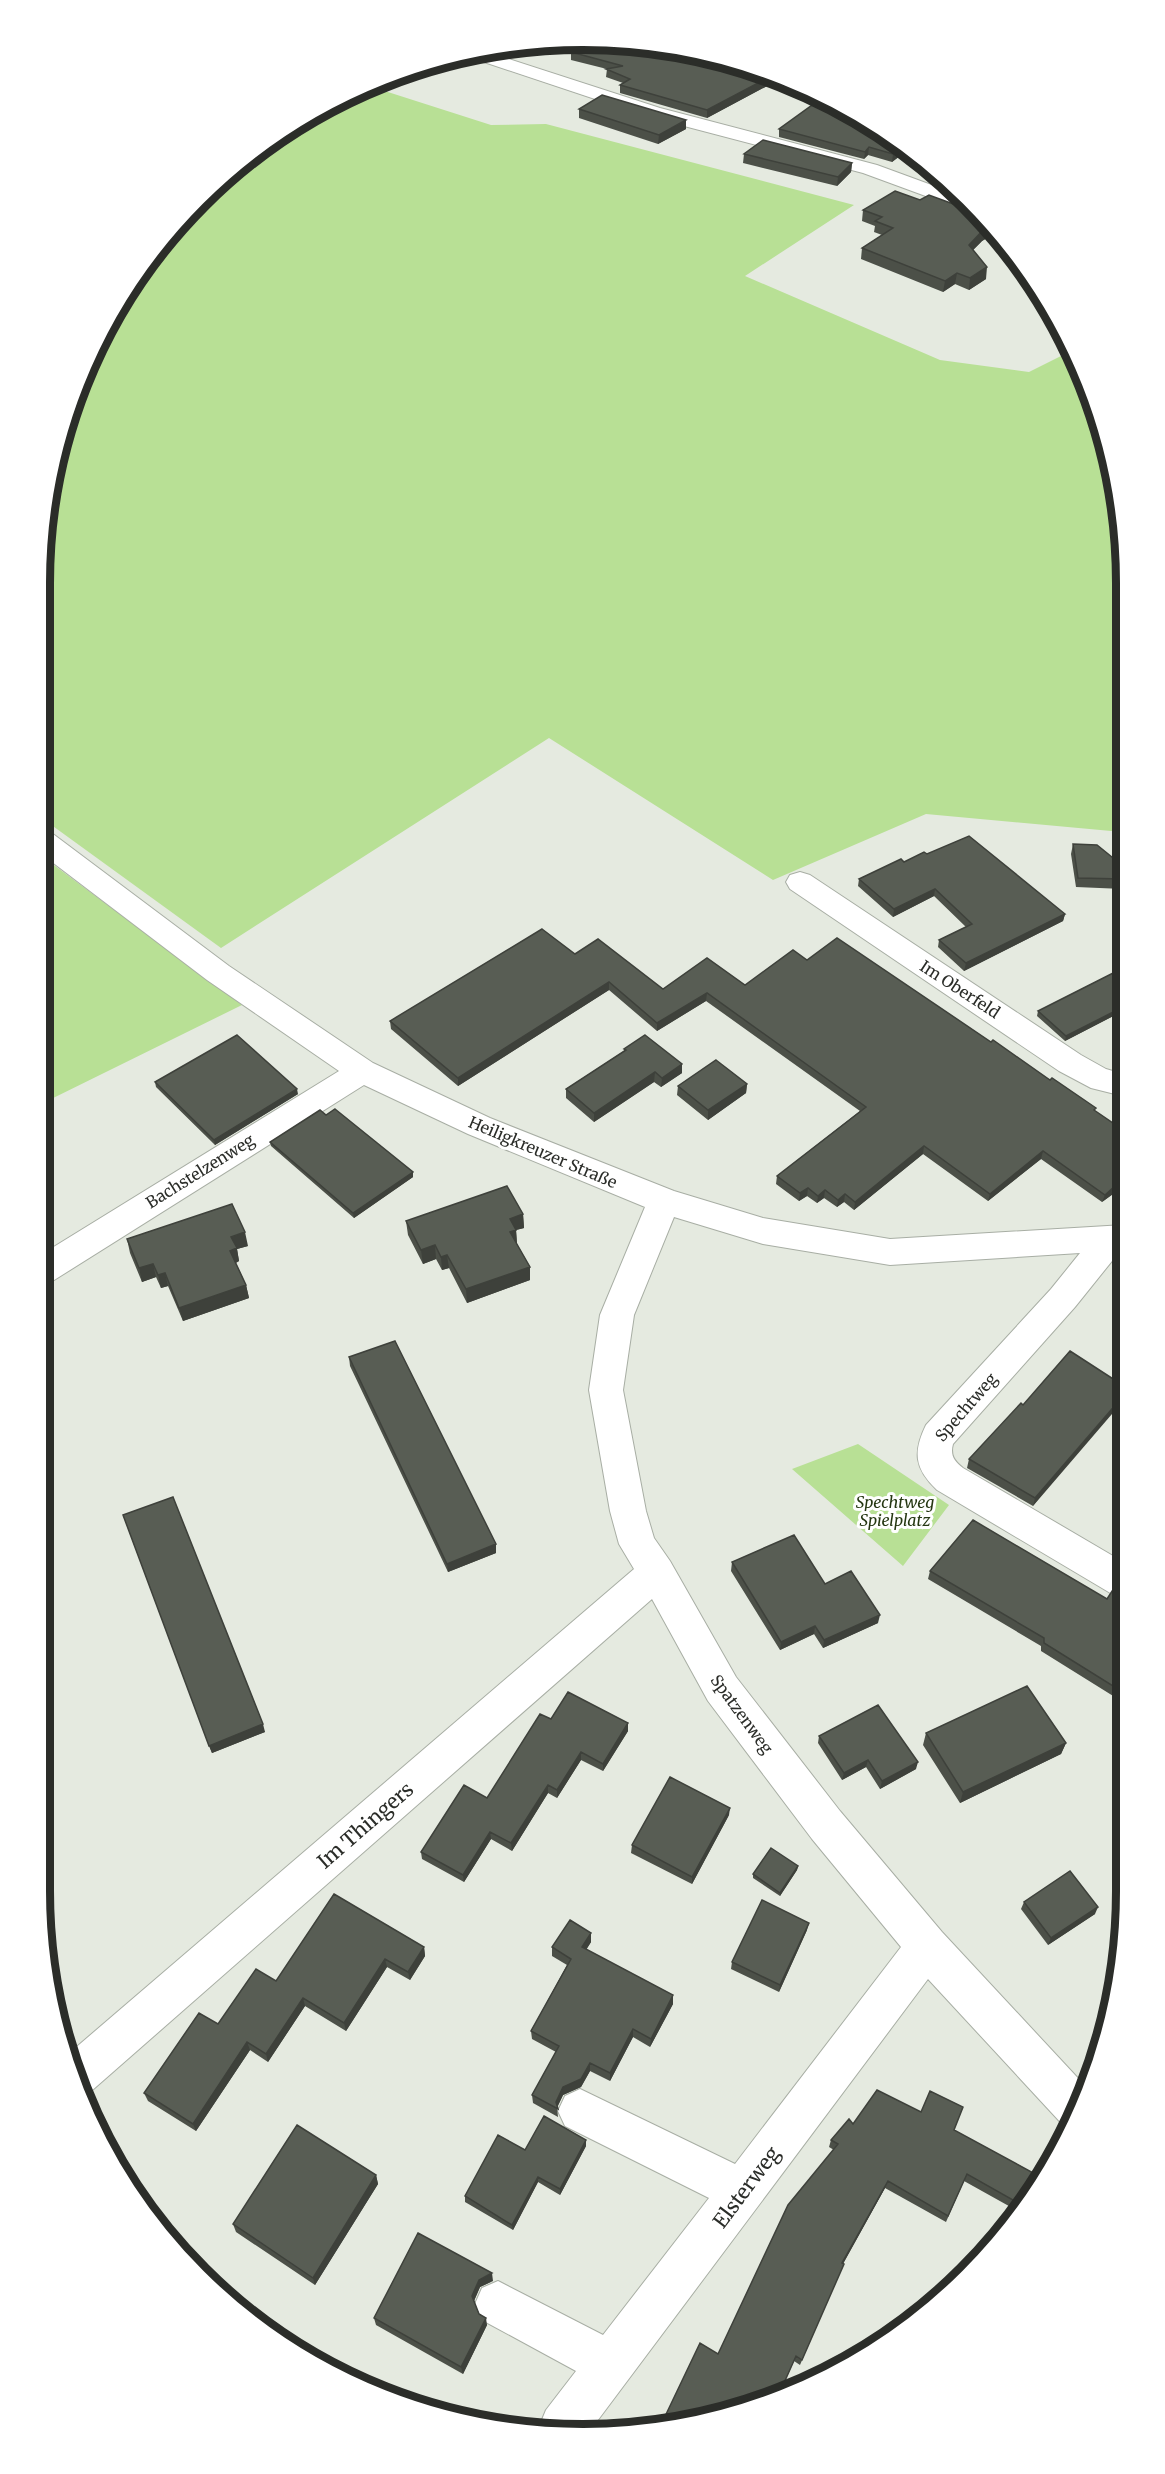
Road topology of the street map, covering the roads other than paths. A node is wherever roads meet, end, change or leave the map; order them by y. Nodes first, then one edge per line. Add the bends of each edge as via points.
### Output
1 (488, 58) edge
2 (553, 62) dead end
3 (535, 74) junction
4 (953, 200) edge
5 (50, 846) edge
6 (800, 882) dead end
7 (362, 1071) junction
8 (1116, 1085) edge
9 (664, 1201) junction
10 (1116, 1238) edge
11 (1116, 1239) edge
12 (50, 1266) edge
13 (657, 1572) junction
14 (1116, 1577) edge
15 (927, 1947) junction
16 (81, 2072) edge
17 (1072, 2103) edge
18 (580, 2111) dead end
19 (743, 2191) junction
20 (498, 2304) dead end
21 (611, 2365) junction
22 (566, 2424) edge

1 - 3 street
2 - 3 street
3 - 4 street via 653,112 870,169
5 - 7 street, Heiligkreuzer Straße via 218,973
6 - 8 street, Im Oberfeld via 1070,1063
7 - 9 street, Heiligkreuzer Straße via 479,1126
7 - 12 street, Bachstelzenweg
9 - 10 street, Heiligkreuzer Straße via 763,1231 890,1252
9 - 13 street, Spatzenweg via 616,1315 606,1390 637,1544
11 - 14 street, Spechtweg via 933,1445 940,1471 950,1479
13 - 15 street, Spatzenweg via 722,1689 826,1825
13 - 16 street, Im Thingers
15 - 17 street, Spatzenweg
15 - 19 street, Elsterweg
18 - 19 street
19 - 21 street, Elsterweg
20 - 21 street
21 - 22 street, Elsterweg

